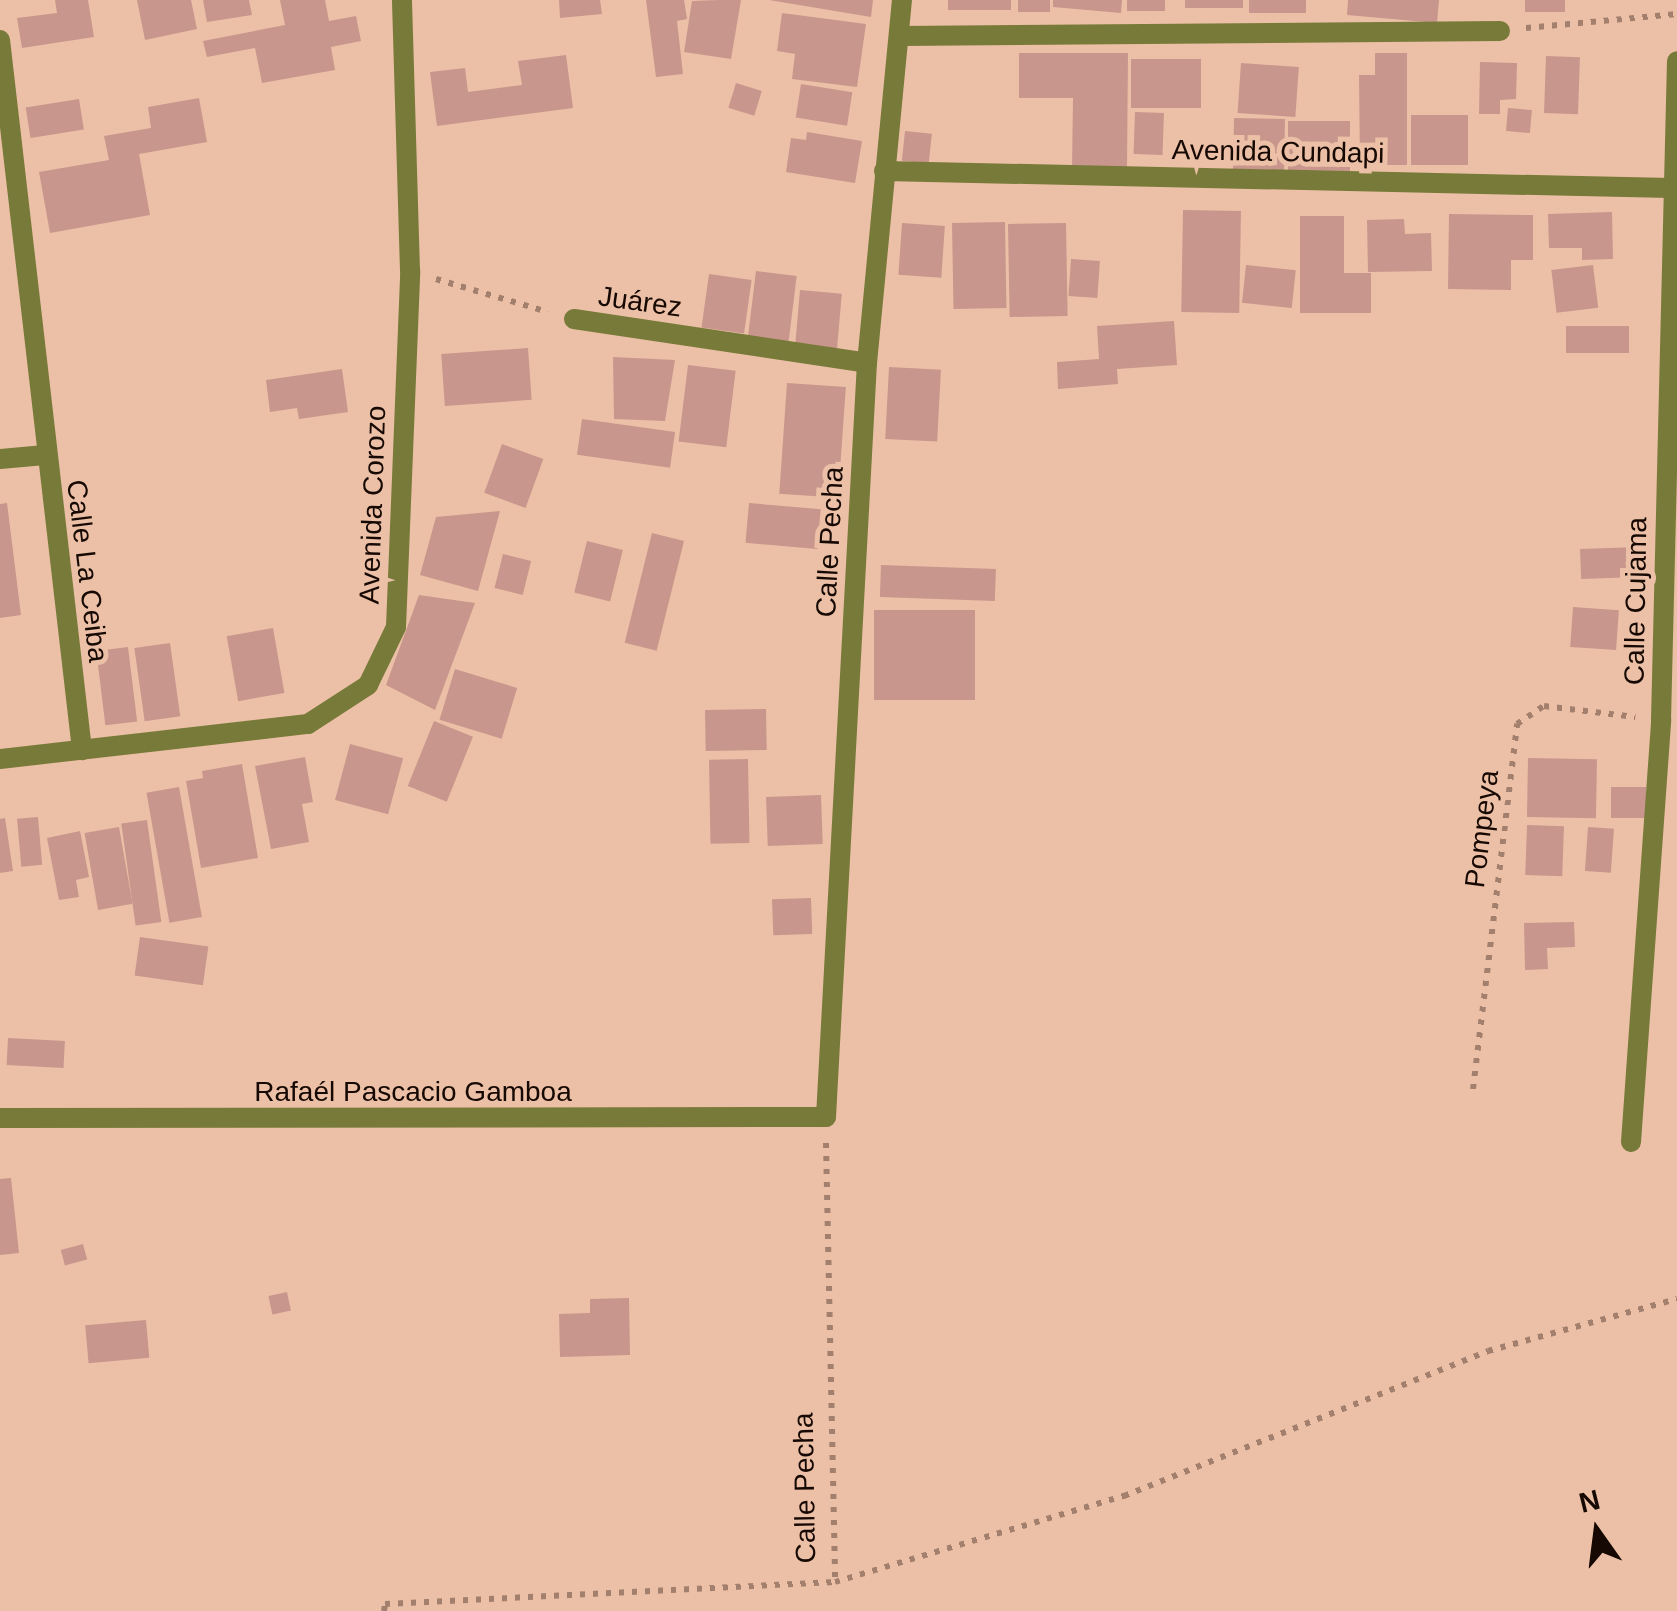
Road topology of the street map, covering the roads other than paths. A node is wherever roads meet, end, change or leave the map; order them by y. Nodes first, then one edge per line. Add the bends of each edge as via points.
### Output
1 (402, 0) edge
2 (902, 0) edge
3 (1500, 30) road end
4 (900, 36) junction
5 (0, 40) edge
6 (1677, 61) edge
7 (6, 135) edge
8 (884, 171) junction
9 (1671, 188) junction
10 (574, 320) road end
11 (867, 363) junction
12 (45, 454) junction
13 (0, 459) edge
14 (82, 750) junction
15 (0, 759) edge
16 (826, 1117) joint
17 (0, 1118) edge
18 (1630, 1142) dead end

1 - 14 street, Avenida Corozo via 410,271 396,627 368,686 308,724
2 - 4 street, Calle Pecha
3 - 4 street
4 - 8 street, Calle Pecha
5 - 7 street, Calle La Ceiba
6 - 9 street, Calle Cujama
7 - 12 street, Calle La Ceiba
8 - 9 street, Avenida Cundapi
8 - 11 street, Calle Pecha
9 - 18 street, Calle Cujama via 1662,720
10 - 11 street, Juárez
11 - 16 street, Calle Pecha
12 - 13 street
12 - 14 street, Calle La Ceiba
14 - 15 street, Avenida Corozo
16 - 17 street, Rafaél Pascacio Gamboa

